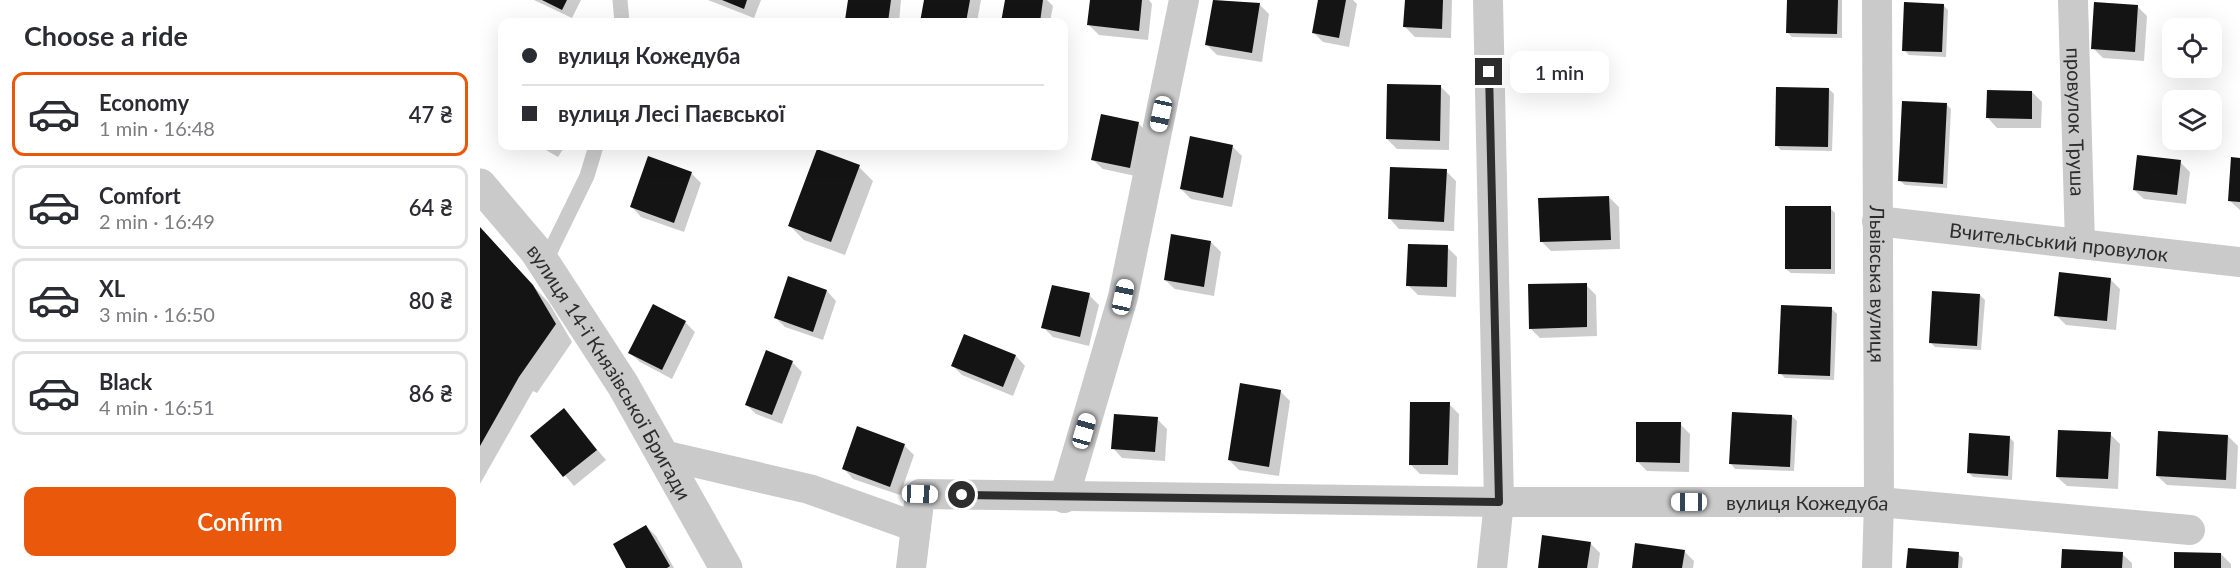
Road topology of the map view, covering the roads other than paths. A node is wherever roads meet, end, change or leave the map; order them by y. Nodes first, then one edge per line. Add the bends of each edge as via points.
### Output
1 (620, 0) edge
2 (1184, 0) edge
3 (1488, 0) edge
4 (1876, 0) edge
5 (2073, 0) edge
6 (622, 18) edge
7 (595, 150) edge
8 (480, 185) edge
9 (1877, 221) junction
10 (2079, 244) junction
11 (2240, 262) edge
12 (544, 264) junction
13 (663, 455) junction
14 (1064, 498) junction
15 (1499, 502) junction
16 (1879, 502) junction
17 (916, 527) junction
18 (2190, 530) dead end
19 (726, 568) edge
20 (911, 568) edge
21 (1492, 568) edge
22 (1877, 568) edge

1 - 6 lane
2 - 14 street via 1123,297
3 - 15 street
4 - 9 street, Львівська вулиця
5 - 10 street, провулок Труша
7 - 12 lane via 587,176
8 - 12 street, вулиця 14-ї Князівської Бригади
9 - 10 street, Вчительський провулок
9 - 16 street, Львівська вулиця
10 - 11 street, Вчительський провулок
12 - 13 street, вулиця 14-ї Князівської Бригади via 623,385
13 - 17 street via 809,489
13 - 19 street, вулиця 14-ї Князівської Бригади
14 - 15 street, вулиця Кожедуба
14 - 17 street, вулиця Кожедуба via 920,494
15 - 16 street, вулиця Кожедуба
15 - 21 street
16 - 18 street, вулиця Кожедуба
16 - 22 street, Львівська вулиця
17 - 20 street, вулиця Кожедуба

